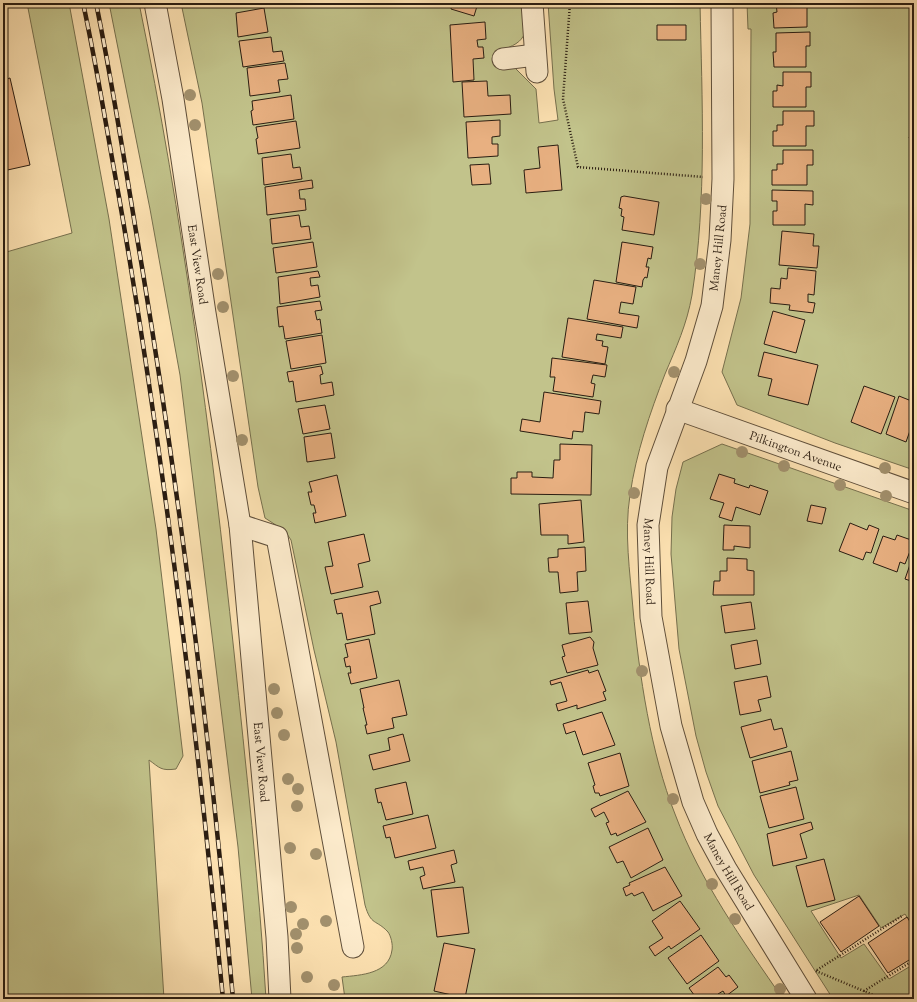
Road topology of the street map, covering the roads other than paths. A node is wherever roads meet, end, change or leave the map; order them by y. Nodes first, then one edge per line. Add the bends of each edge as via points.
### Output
1 (155, 3) edge
2 (532, 3) edge
3 (722, 3) edge
4 (503, 59) dead end
5 (677, 409) junction
6 (914, 493) edge
7 (240, 525) junction
8 (353, 947) dead end
9 (802, 993) edge
10 (280, 999) edge

1 - 7 street, East View Road via 173,99 204,313
2 - 4 street via 536,64
3 - 5 street, Maney Hill Road via 723,179 720,240 712,306 696,361
5 - 6 street, Pilkington Avenue
5 - 9 street, Maney Hill Road via 657,467 648,525 651,617 671,726 693,802 707,834
7 - 8 street via 276,537
7 - 10 street, East View Road via 277,937

